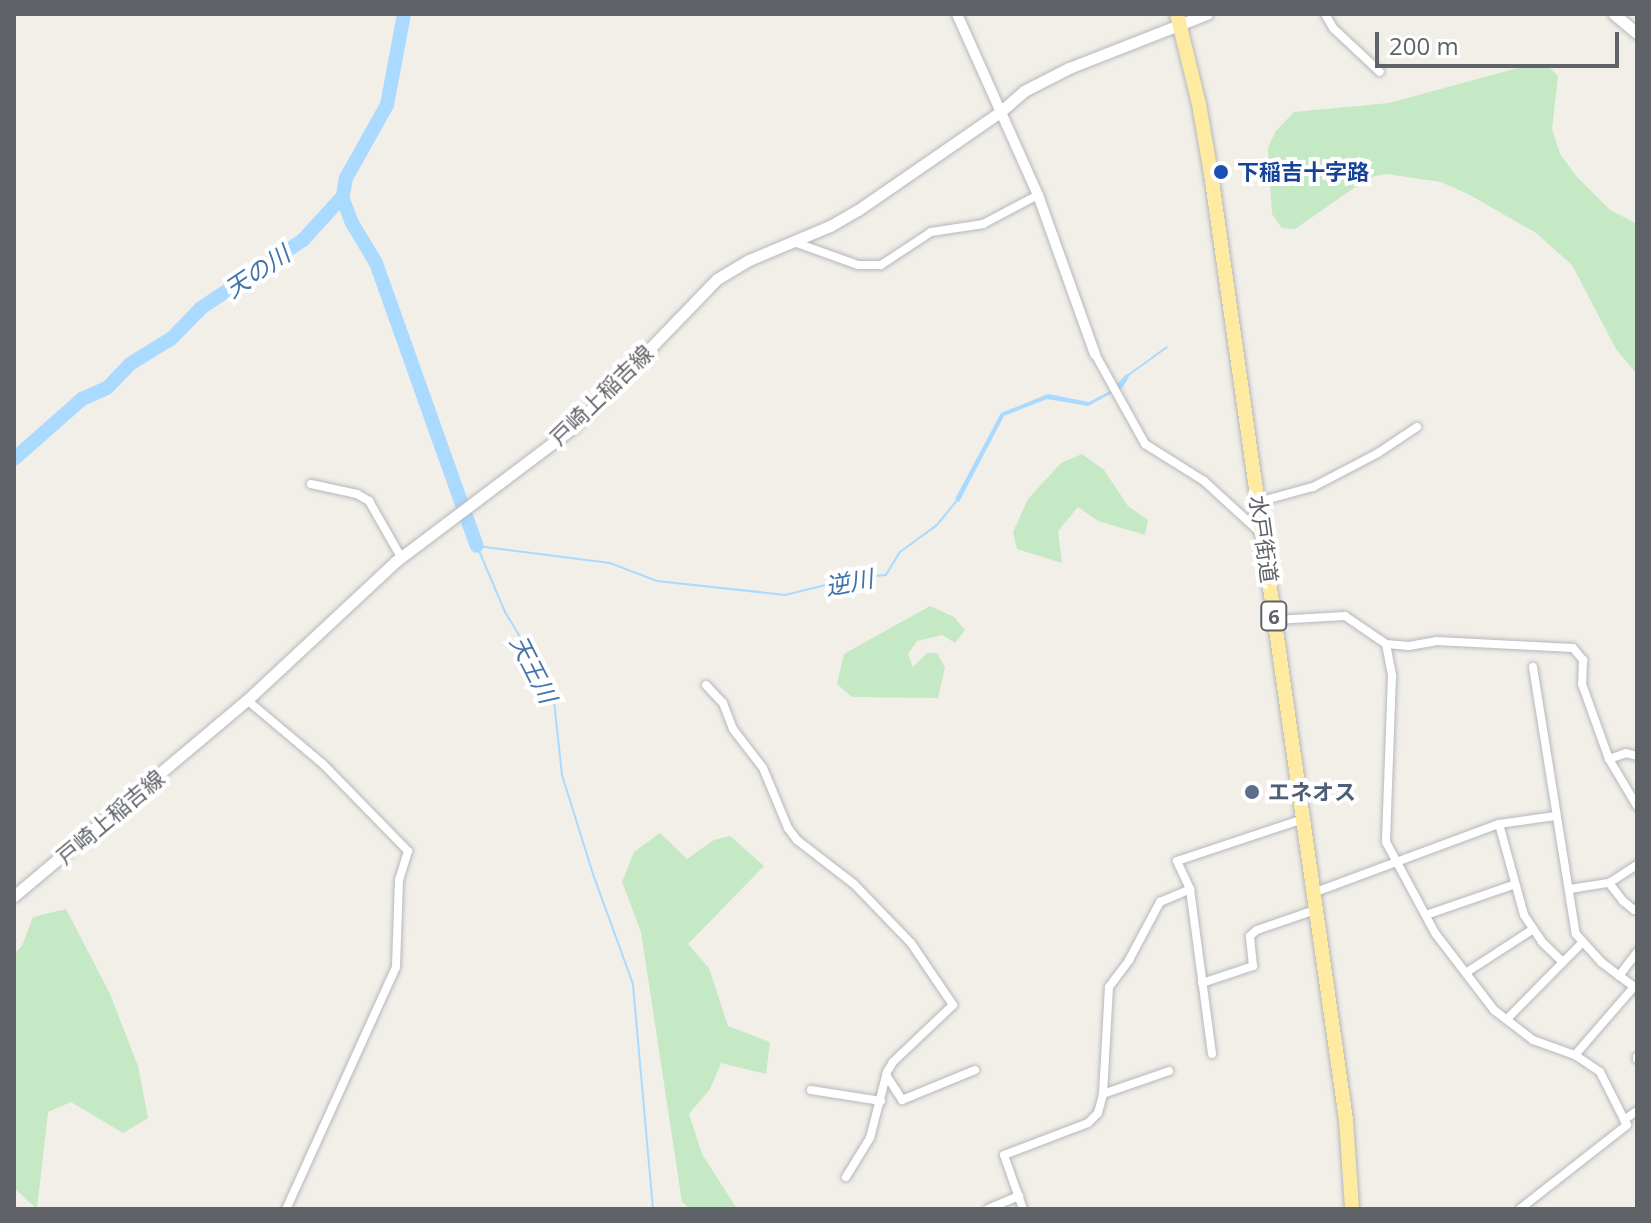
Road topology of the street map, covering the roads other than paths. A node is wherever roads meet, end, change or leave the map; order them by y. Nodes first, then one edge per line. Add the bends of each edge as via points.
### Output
1 (957, 14) edge
2 (1207, 14) edge
3 (1325, 14) edge
4 (1614, 14) edge
5 (1179, 20) edge
6 (1637, 32) edge
7 (1380, 72) dead end
8 (1000, 112) junction
9 (1038, 195) junction
10 (794, 242) junction
11 (1095, 354) joint
12 (1417, 427) dead end
13 (311, 484) dead end
14 (1258, 502) junction
15 (1263, 536) junction
16 (401, 557) junction
17 (1275, 620) junction
18 (1386, 644) junction
19 (1533, 667) dead end
20 (706, 685) dead end
21 (247, 700) junction
22 (1637, 756) edge
23 (1609, 759) junction
24 (1637, 806) edge
25 (1555, 816) junction
26 (1303, 819) junction
27 (1499, 824) junction
28 (1396, 861) junction
29 (1637, 865) edge
30 (1609, 883) junction
31 (1513, 885) junction
32 (1190, 889) junction
33 (1570, 889) junction
34 (1313, 893) junction
35 (14, 896) edge
36 (1637, 908) edge
37 (1315, 910) junction
38 (1426, 915) junction
39 (1532, 930) junction
40 (1582, 943) junction
41 (1637, 952) edge
42 (1563, 962) junction
43 (1467, 972) junction
44 (1619, 976) junction
45 (1202, 983) junction
46 (1636, 988) edge
47 (1507, 1019) junction
48 (1212, 1054) dead end
49 (1575, 1055) junction
50 (975, 1070) dead end
51 (1169, 1071) dead end
52 (886, 1075) junction
53 (811, 1090) dead end
54 (1103, 1094) junction
55 (881, 1101) junction
56 (1637, 1111) edge
57 (1624, 1120) junction
58 (846, 1177) dead end
59 (1019, 1196) junction
60 (286, 1209) edge
61 (988, 1209) edge
62 (1023, 1209) edge
63 (1352, 1209) edge
64 (1520, 1209) edge

1 - 8 street
2 - 5 main road, 戸崎上稲吉線
3 - 7 street
4 - 6 main road
5 - 8 main road, 戸崎上稲吉線 via 1024,91
5 - 14 highway, 水戸街道 / 6 via 1211,174
8 - 9 street
8 - 10 main road, 戸崎上稲吉線 via 858,210
9 - 10 street via 983,224 931,232 881,265 858,265
9 - 11 street
10 - 16 main road, 戸崎上稲吉線 via 717,279 578,424
11 - 15 street via 1145,444 1204,481
12 - 14 street via 1313,487
13 - 16 street via 369,501
14 - 15 highway, 水戸街道 / 6
15 - 17 highway, 水戸街道 / 6
16 - 21 main road, 戸崎上稲吉線
17 - 18 street via 1345,616
17 - 26 highway, 水戸街道 / 6
18 - 23 street via 1436,641 1573,648 1583,660 1582,684
18 - 28 street via 1392,676 1386,842
19 - 25 street
20 - 52 street via 763,768 797,840 854,884 911,943 953,1005 905,1049
21 - 35 main road, 戸崎上稲吉線
21 - 60 street via 323,764 408,851 399,880 396,967
22 - 23 street via 1626,753
23 - 24 street
25 - 27 street
25 - 33 street
26 - 32 street via 1177,861
26 - 34 highway, 水戸街道 / 6
27 - 28 street
27 - 31 street
28 - 34 street
28 - 38 street
29 - 30 street
30 - 33 street
30 - 36 street via 1623,901
31 - 38 street
31 - 39 street
32 - 45 street
32 - 54 street via 1160,902 1109,987
33 - 40 street
34 - 37 highway, 水戸街道 / 6
37 - 45 street via 1257,930 1250,936 1253,966
37 - 63 highway, 水戸街道 / 6 via 1346,1120
38 - 43 street
39 - 42 street
39 - 43 street
40 - 42 street
40 - 44 street
41 - 44 street
42 - 47 street
43 - 47 street via 1494,1010
44 - 46 street
45 - 48 street
46 - 49 street
47 - 49 street via 1533,1040
49 - 57 street via 1600,1072
50 - 52 street via 902,1100
51 - 54 street
52 - 55 street
53 - 55 street
54 - 59 street via 1098,1113 1088,1123 1004,1155
55 - 58 street via 870,1138
56 - 57 street
57 - 64 street via 1627,1125
59 - 61 street
59 - 62 street

